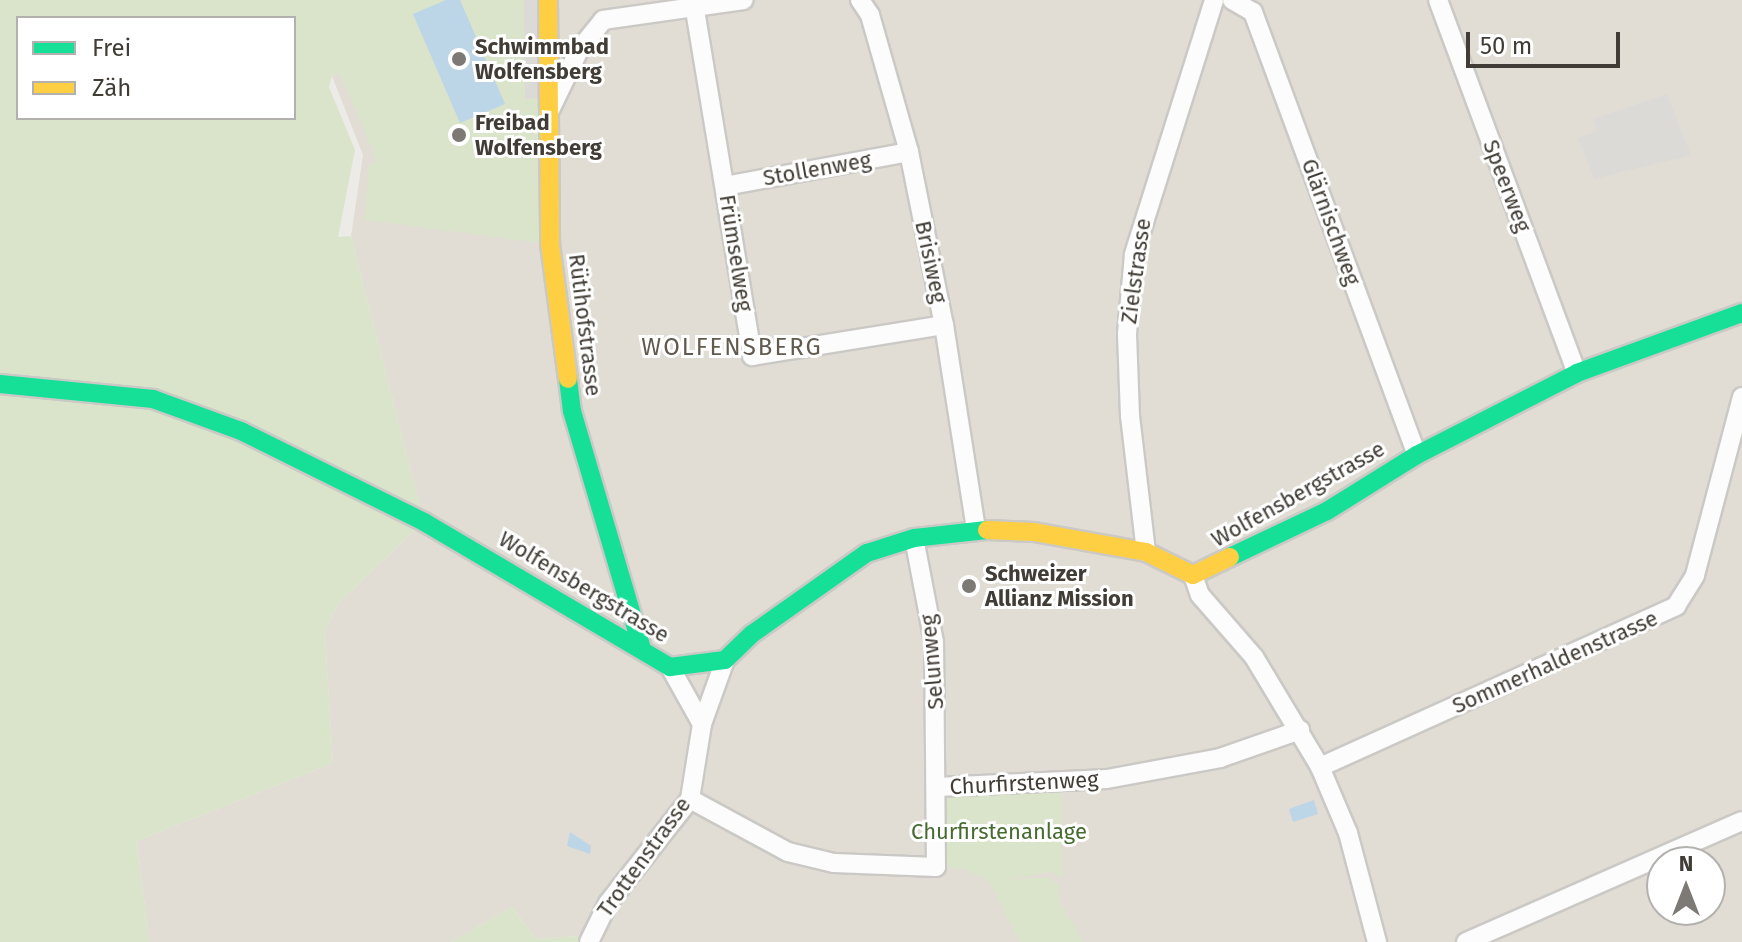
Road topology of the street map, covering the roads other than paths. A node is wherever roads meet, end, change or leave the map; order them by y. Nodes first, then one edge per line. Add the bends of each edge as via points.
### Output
1 (548, 0) edge
2 (744, 0) edge
3 (860, 0) edge
4 (1214, 0) edge
5 (1232, 0) edge
6 (1438, 0) edge
7 (694, 4) junction
8 (551, 108) junction
9 (909, 152) junction
10 (725, 186) junction
11 (1742, 313) edge
12 (944, 325) junction
13 (1577, 373) junction
14 (0, 384) edge
15 (1742, 397) edge
16 (1417, 455) junction
17 (976, 530) junction
18 (914, 538) junction
19 (1146, 552) junction
20 (1193, 575) junction
21 (641, 646) junction
22 (725, 660) junction
23 (670, 667) junction
24 (702, 724) junction
25 (1300, 730) junction
26 (1320, 767) junction
27 (937, 787) junction
28 (690, 799) junction
29 (1742, 821) edge
30 (589, 942) edge
31 (1377, 942) edge
32 (1466, 942) edge

1 - 8 street, Rütihofstrasse
2 - 7 street
3 - 9 street, Brisiweg via 870,15
4 - 19 street, Zielstrasse via 1148,195 1134,254 1127,334 1130,416
5 - 16 street, Glärnischweg via 1253,12
6 - 13 street, Speerweg
7 - 8 street via 603,20 579,50
7 - 10 street, Frümselweg
8 - 21 street, Rütihofstrasse via 550,244 572,411
9 - 10 street, Stollenweg
9 - 12 street, Brisiweg
10 - 12 street, Frümselweg via 752,356
11 - 13 street, Wolfensbergstrasse
12 - 17 street, Brisiweg
13 - 16 street, Wolfensbergstrasse
14 - 21 street, Wolfensbergstrasse via 153,399 241,431 424,522
15 - 26 street, Sommerhaldenstrasse via 1695,575 1676,606
16 - 20 street, Wolfensbergstrasse via 1327,511
17 - 18 street
17 - 19 street via 1034,532
18 - 22 street via 867,553 838,570
18 - 27 street, Selunweg via 934,642
19 - 20 street
20 - 25 street via 1200,595 1254,657
21 - 23 street, Wolfensbergstrasse
22 - 23 street, Wolfensbergstrasse
22 - 24 street, Trottenstrasse
23 - 24 street
24 - 28 street, Trottenstrasse
25 - 26 street
25 - 27 street, Churfirstenweg via 1220,758 1107,779
26 - 31 street via 1348,833
27 - 28 street, Churfirstenweg via 936,867 834,863 788,852
28 - 30 street, Trottenstrasse via 608,903
29 - 32 street

